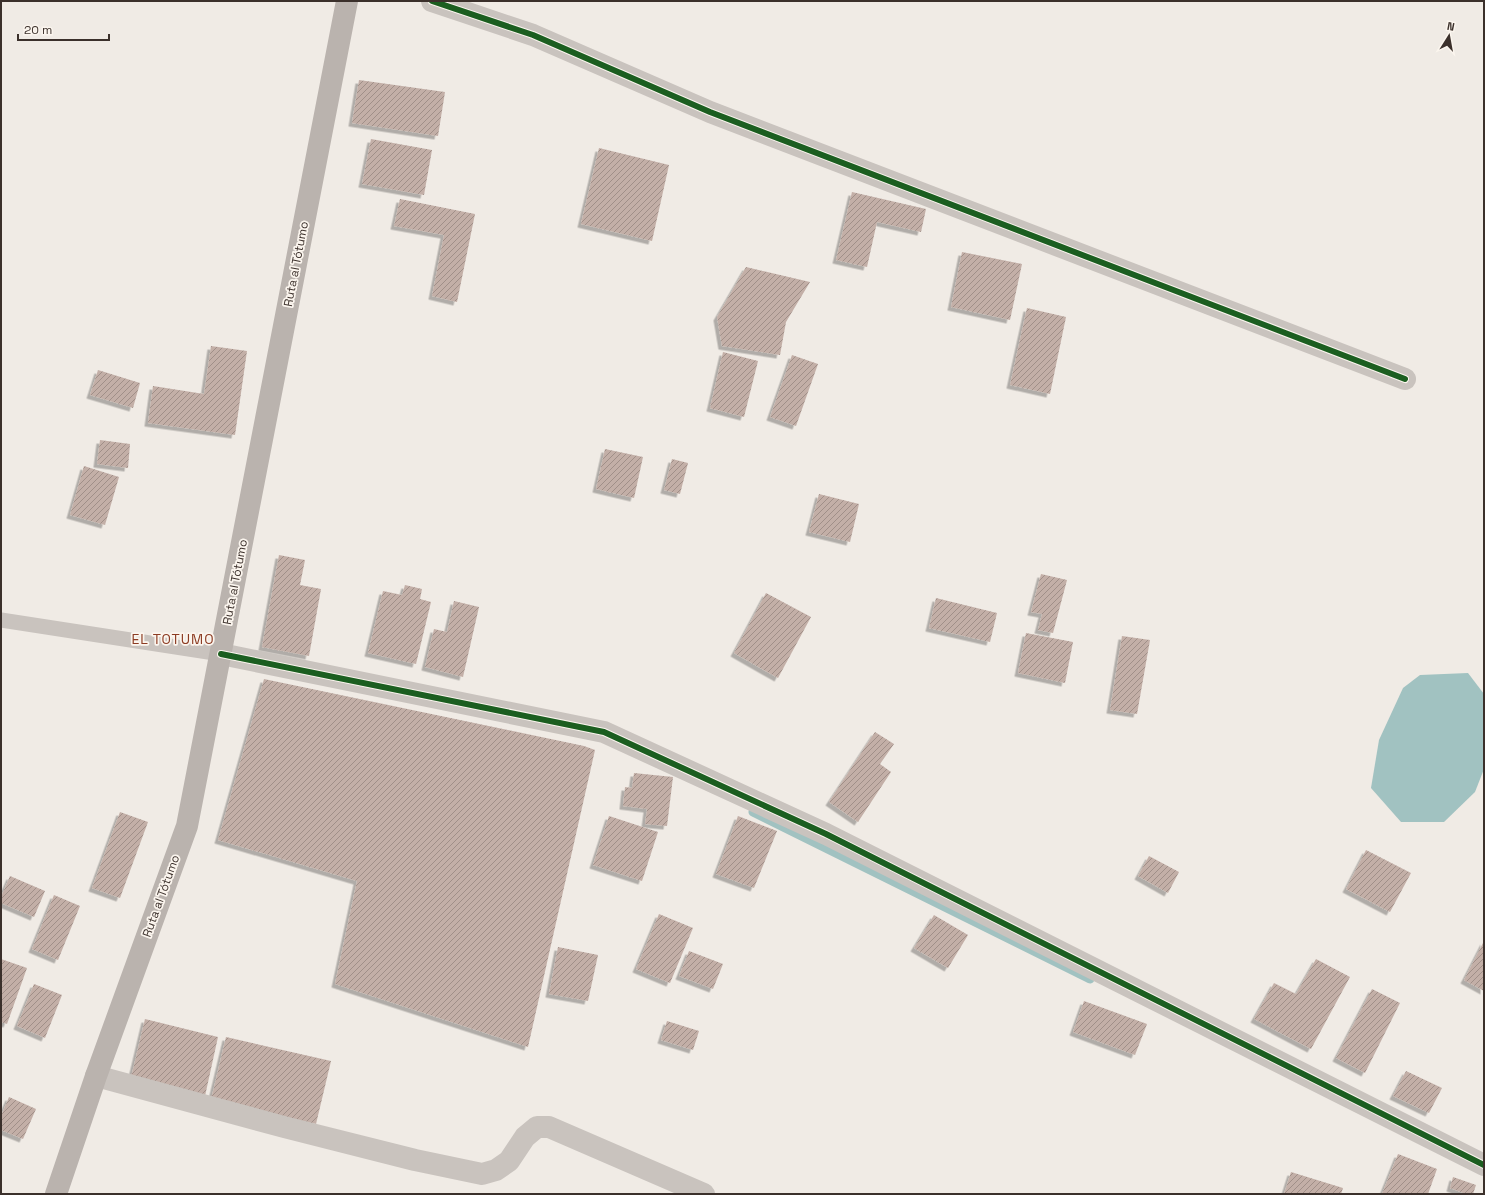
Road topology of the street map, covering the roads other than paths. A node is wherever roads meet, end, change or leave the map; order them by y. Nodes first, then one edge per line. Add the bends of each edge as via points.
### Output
1 (347, 1) edge
2 (432, 1) edge
3 (1405, 379) dead end
4 (1, 620) edge
5 (221, 654) junction
6 (96, 1076) junction
7 (1484, 1165) edge
8 (56, 1194) edge
9 (704, 1194) edge

1 - 5 main road, Ruta al Tótumo
2 - 3 street via 533,35 710,112
4 - 5 lane
5 - 6 main road, Ruta al Tótumo via 187,826
5 - 7 street via 604,732 826,834
6 - 8 main road, Ruta al Tótumo
6 - 9 street via 284,1127 482,1174 496,1170 509,1162 525,1137 537,1127 549,1127

